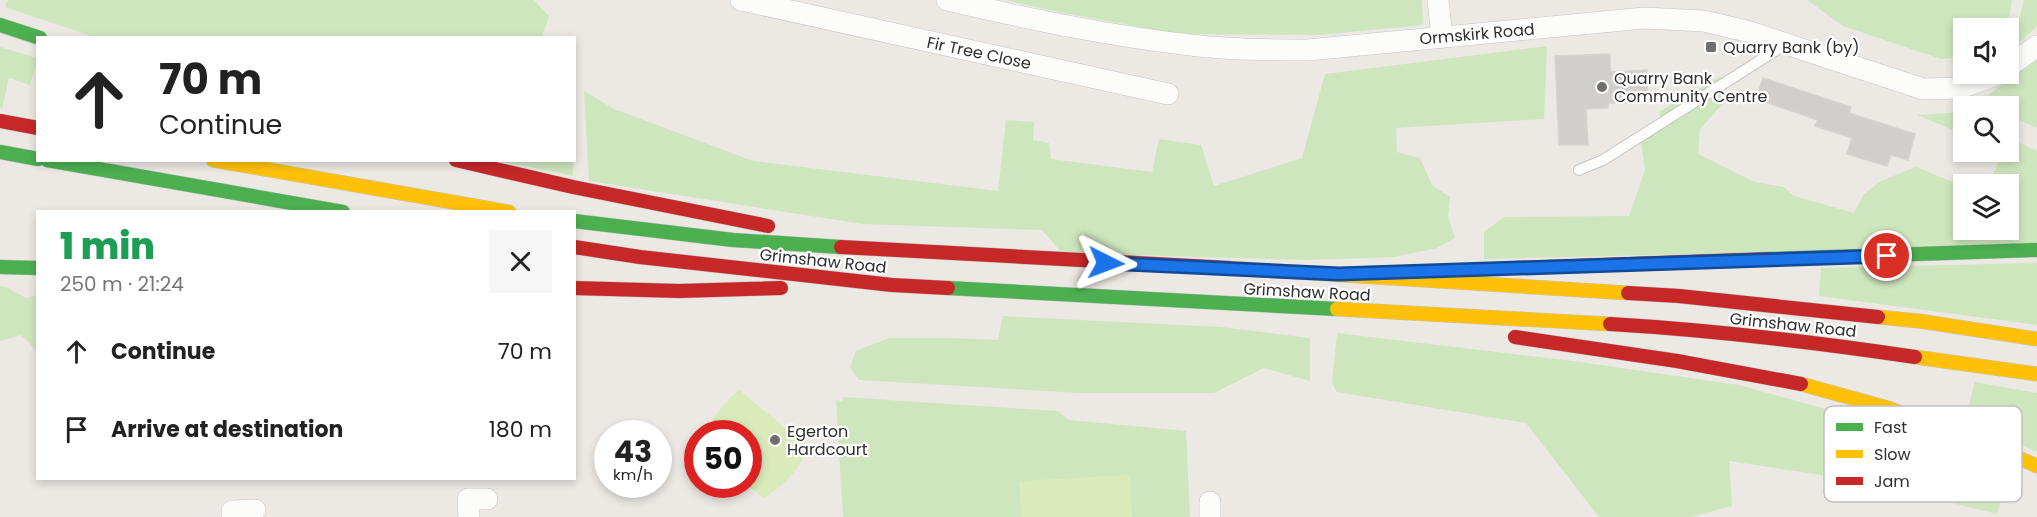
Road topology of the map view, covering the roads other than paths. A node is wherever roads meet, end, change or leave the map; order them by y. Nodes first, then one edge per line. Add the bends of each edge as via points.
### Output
1 (741, 0) edge
2 (947, 0) edge
3 (1438, 0) edge
4 (792, 6) edge
5 (0, 25) edge
6 (36, 37) edge
7 (1443, 37) junction
8 (1786, 44) junction
9 (2037, 46) edge
10 (2019, 59) edge
11 (1971, 84) edge
12 (1168, 94) dead end
13 (0, 121) edge
14 (36, 128) edge
15 (0, 152) edge
16 (36, 159) edge
17 (58, 162) edge
18 (224, 162) edge
19 (465, 162) edge
20 (1579, 170) dead end
21 (333, 210) edge
22 (498, 210) edge
23 (576, 221) edge
24 (576, 247) edge
25 (2037, 250) edge
26 (898, 251) junction
27 (0, 267) edge
28 (36, 268) edge
29 (1506, 268) dead end
30 (1470, 270) dead end
31 (1339, 274) junction
32 (892, 285) junction
33 (576, 288) edge
34 (1338, 311) junction
35 (1467, 330) dead end
36 (1502, 335) dead end
37 (2037, 339) edge
38 (2037, 375) edge
39 (1881, 406) edge
40 (2022, 459) edge
41 (2037, 466) edge
42 (488, 499) dead end
43 (255, 510) dead end
44 (232, 517) edge
45 (469, 517) edge

1 - 4 street, Fir Tree Close
2 - 7 street, Ormskirk Road via 1089,29 1199,46 1308,50
3 - 7 street
4 - 12 street, Fir Tree Close
5 - 6 main road
7 - 8 street, Ormskirk Road via 1644,18 1704,21
8 - 11 street, Ormskirk Road via 1923,89
8 - 20 lane via 1603,160
9 - 10 street
13 - 14 main road
15 - 16 main road
17 - 21 main road
18 - 22 main road
19 - 26 main road
23 - 26 main road, Grimshaw Road via 733,240
24 - 32 main road, Grimshaw Road
25 - 29 main road
26 - 31 main road, Grimshaw Road
27 - 28 main road
30 - 31 main road
31 - 37 main road, Grimshaw Road via 1679,296 1919,321
32 - 33 main road via 679,291
32 - 34 main road, Grimshaw Road
34 - 35 main road
34 - 38 main road, Grimshaw Road via 1659,327 1848,347
36 - 39 main road via 1796,383
40 - 41 main road
42 - 45 street via 468,499
43 - 44 street via 232,511

